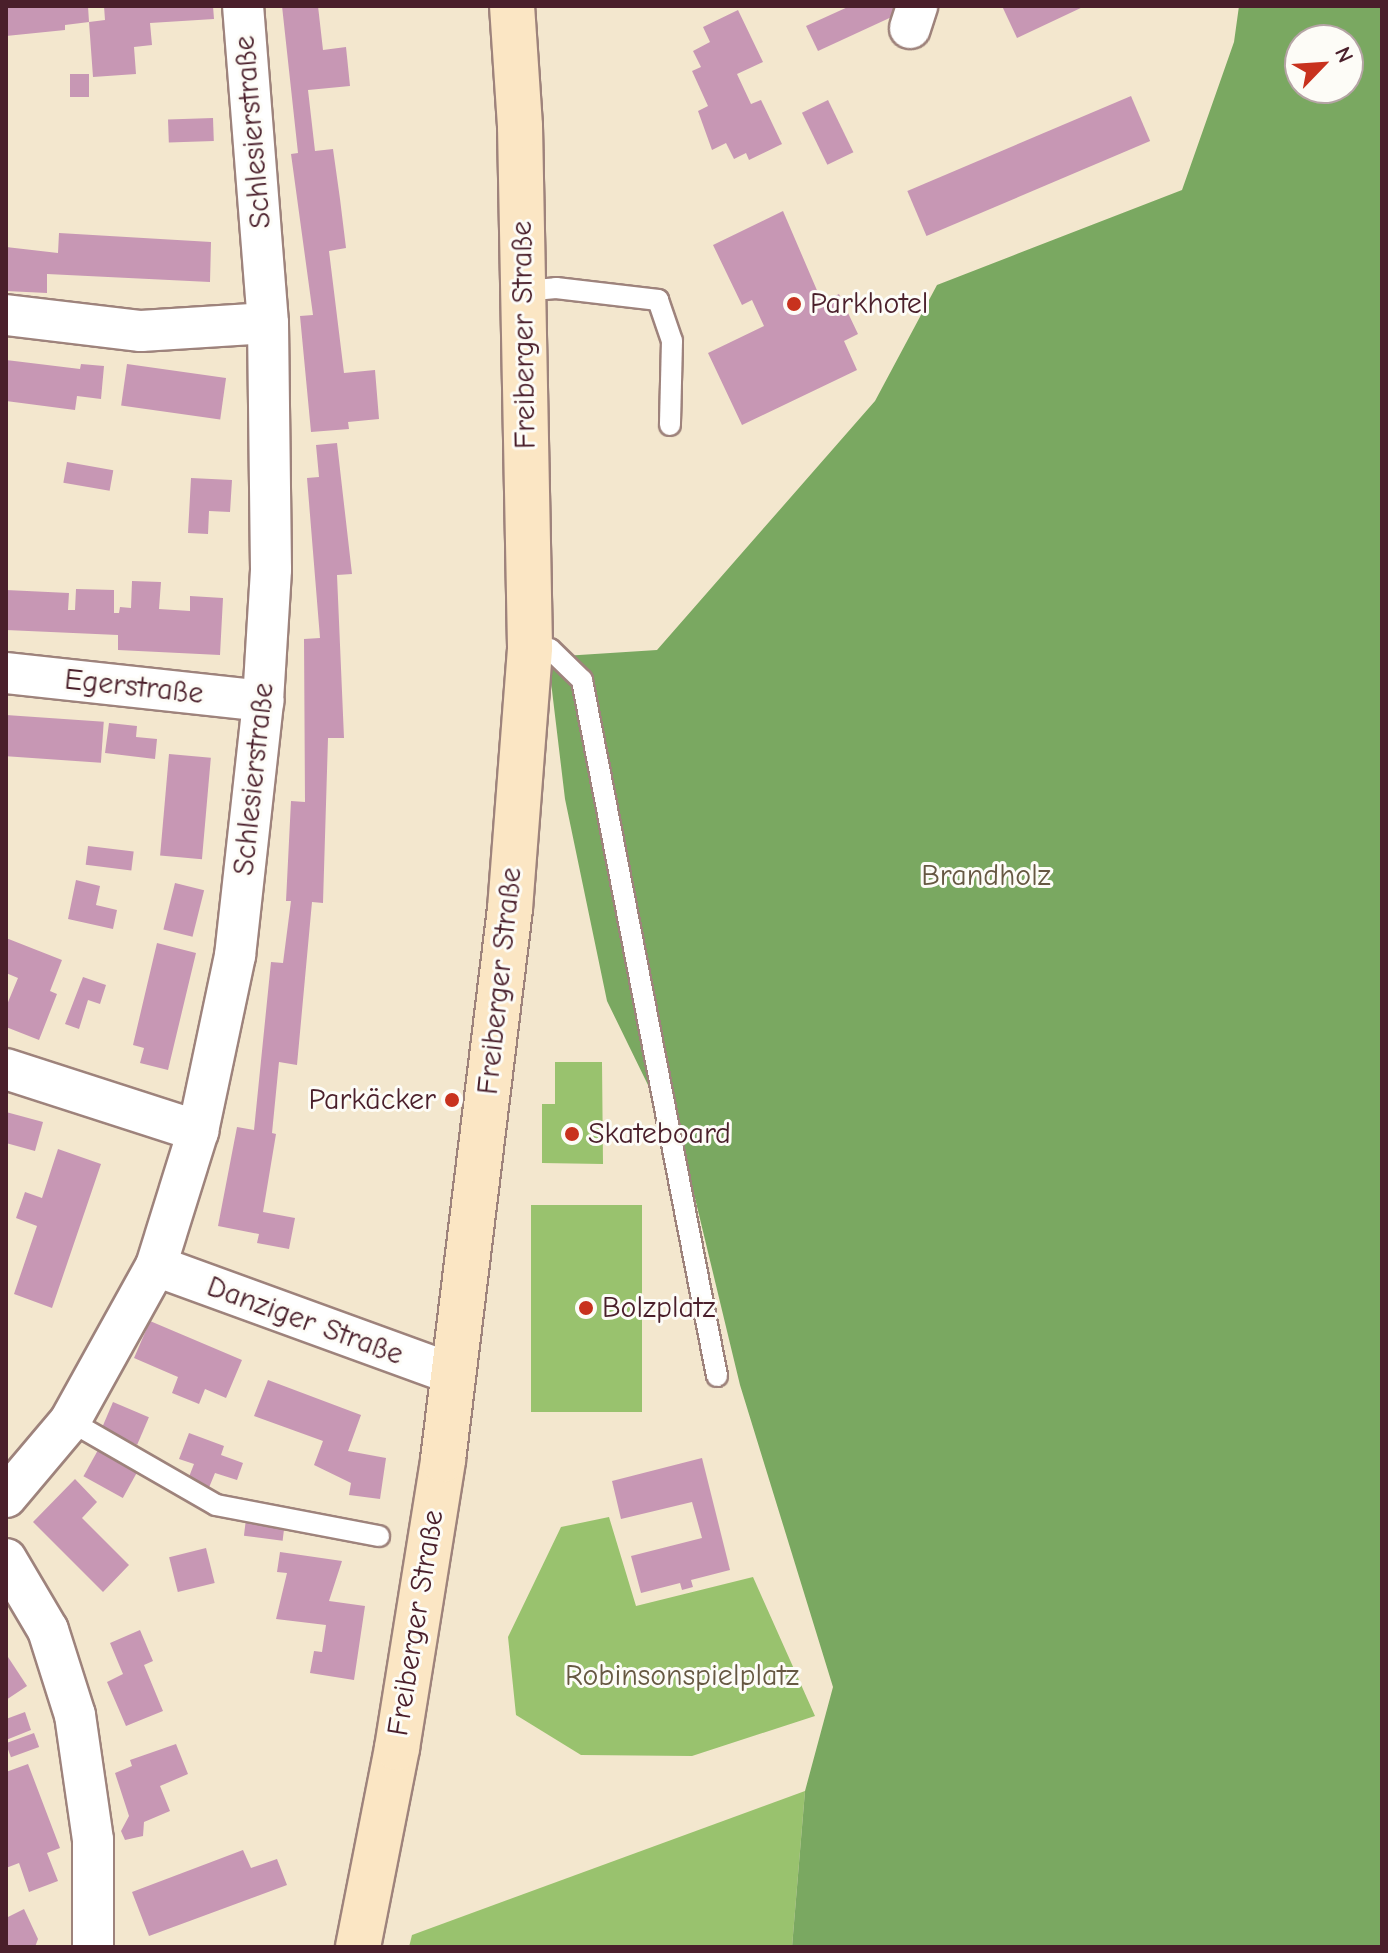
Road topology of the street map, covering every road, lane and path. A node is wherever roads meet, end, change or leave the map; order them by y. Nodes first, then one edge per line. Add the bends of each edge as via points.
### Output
1 (243, 6) edge
2 (512, 6) edge
3 (523, 291) junction
4 (6, 315) edge
5 (268, 323) junction
6 (670, 425) dead end
7 (530, 647) junction
8 (6, 673) edge
9 (263, 701) junction
10 (6, 1069) edge
11 (198, 1131) junction
12 (156, 1266) junction
13 (455, 1375) junction
14 (717, 1376) dead end
15 (70, 1421) junction
16 (6, 1497) edge
17 (379, 1536) dead end
18 (6, 1559) edge
19 (93, 1947) edge
20 (358, 1947) edge

1 - 5 street, Schlesierstraße
2 - 3 main road, Freiberger Straße
3 - 6 lane via 556,288 658,300 672,341
3 - 7 main road, Freiberger Straße
4 - 5 street via 141,331
5 - 9 street, Schlesierstraße via 271,569
7 - 13 main road, Freiberger Straße via 510,909
7 - 14 lane via 550,649 582,680
8 - 9 street, Egerstraße
9 - 11 street, Schlesierstraße via 235,956
10 - 11 street
11 - 12 street, Schlesierstraße
12 - 13 street, Danziger Straße
12 - 15 street, Schlesierstraße
13 - 20 main road, Freiberger Straße via 397,1748
15 - 16 street, Schlesierstraße
15 - 17 lane via 216,1505
18 - 19 street via 48,1630 75,1715 93,1840

